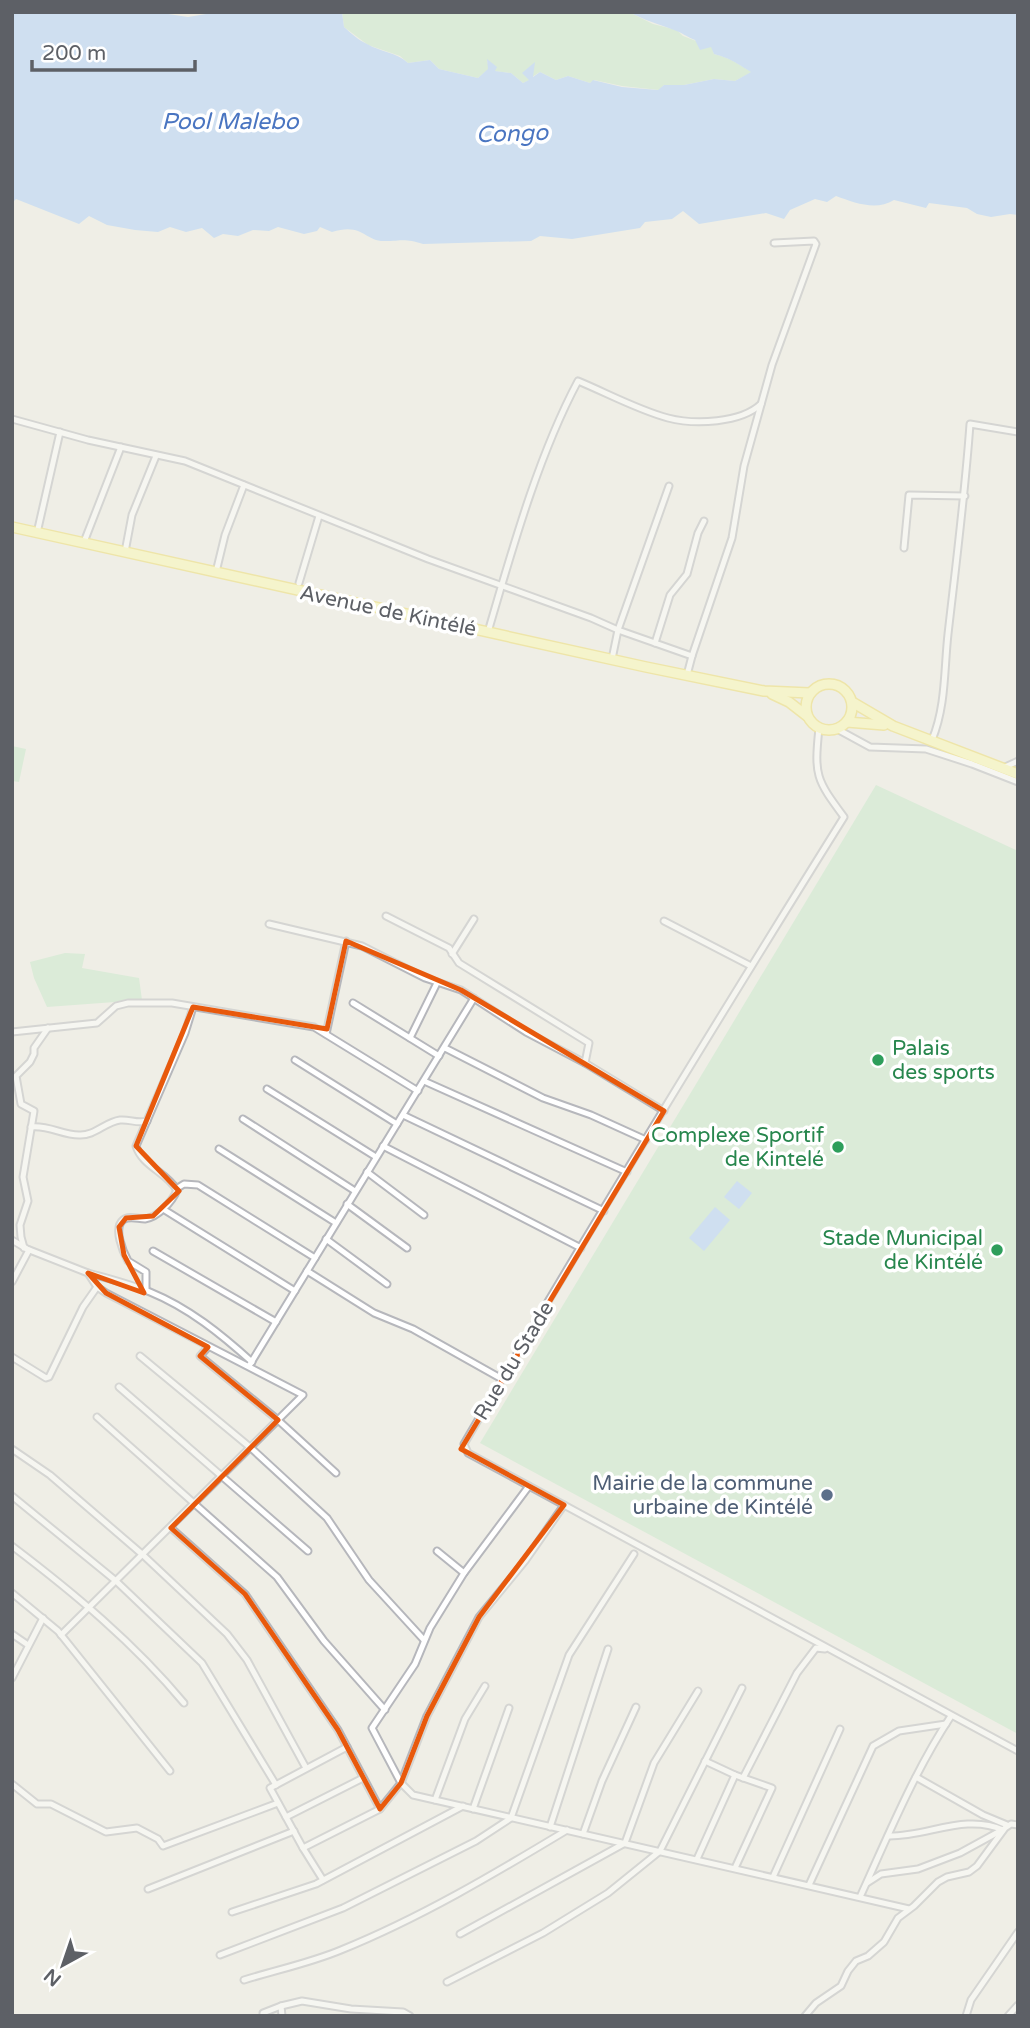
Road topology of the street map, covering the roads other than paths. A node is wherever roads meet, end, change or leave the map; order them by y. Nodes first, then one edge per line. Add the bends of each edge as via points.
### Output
1 (774, 243) dead end
2 (762, 402) junction
3 (12, 419) edge
4 (60, 432) junction
5 (1018, 432) edge
6 (121, 447) junction
7 (156, 456) junction
8 (244, 485) junction
9 (669, 486) dead end
10 (965, 496) junction
11 (319, 516) junction
12 (704, 521) dead end
13 (12, 527) edge
14 (37, 533) junction
15 (83, 543) junction
16 (904, 548) dead end
17 (125, 552) junction
18 (216, 573) junction
19 (299, 583) dead end
20 (500, 585) junction
21 (618, 631) junction
22 (488, 632) junction
23 (655, 643) junction
24 (692, 656) junction
25 (612, 659) junction
26 (687, 675) junction
27 (764, 691) junction
28 (810, 693) junction
29 (852, 702) junction
30 (807, 716) junction
31 (847, 722) junction
32 (893, 726) junction
33 (819, 728) junction
34 (837, 729) junction
35 (932, 740) junction
36 (1018, 761) edge
37 (1003, 768) junction
38 (1018, 774) edge
39 (1018, 782) edge
40 (386, 916) dead end
41 (474, 919) dead end
42 (664, 921) dead end
43 (269, 924) dead end
44 (346, 941) junction
45 (452, 954) junction
46 (751, 966) junction
47 (437, 983) junction
48 (474, 998) junction
49 (353, 1003) dead end
50 (193, 1007) junction
51 (48, 1028) junction
52 (12, 1031) edge
53 (326, 1034) junction
54 (410, 1038) junction
55 (445, 1048) junction
56 (439, 1056) junction
57 (295, 1060) dead end
58 (585, 1063) junction
59 (424, 1081) junction
60 (267, 1088) dead end
61 (418, 1091) junction
62 (664, 1111) junction
63 (403, 1115) junction
64 (243, 1119) dead end
65 (147, 1121) junction
66 (132, 1123) junction
67 (397, 1124) junction
68 (31, 1127) junction
69 (139, 1139) junction
70 (646, 1140) junction
71 (383, 1146) junction
72 (219, 1149) dead end
73 (376, 1157) junction
74 (367, 1172) junction
75 (627, 1172) junction
76 (176, 1189) junction
77 (355, 1191) junction
78 (347, 1204) junction
79 (163, 1209) junction
80 (604, 1211) junction
81 (424, 1215) dead end
82 (336, 1223) junction
83 (326, 1239) junction
84 (12, 1240) edge
85 (407, 1248) dead end
86 (581, 1248) junction
87 (27, 1249) junction
88 (153, 1251) dead end
89 (315, 1258) junction
90 (307, 1271) junction
91 (88, 1273) junction
92 (12, 1282) edge
93 (387, 1284) dead end
94 (97, 1287) junction
95 (146, 1290) junction
96 (295, 1291) junction
97 (276, 1322) junction
98 (208, 1347) junction
99 (140, 1356) dead end
100 (12, 1357) edge
101 (251, 1364) junction
102 (502, 1379) junction
103 (119, 1387) dead end
104 (97, 1417) dead end
105 (278, 1420) junction
106 (251, 1448) junction
107 (12, 1449) edge
108 (336, 1472) dead end
109 (224, 1476) junction
110 (529, 1486) junction
111 (12, 1496) edge
112 (196, 1504) junction
113 (564, 1505) junction
114 (171, 1528) junction
115 (12, 1546) edge
116 (308, 1551) dead end
117 (437, 1551) dead end
118 (634, 1554) dead end
119 (143, 1555) junction
120 (464, 1573) junction
121 (116, 1581) junction
122 (12, 1593) edge
123 (89, 1608) junction
124 (43, 1618) junction
125 (12, 1634) edge
126 (61, 1635) junction
127 (424, 1640) junction
128 (28, 1645) junction
129 (608, 1649) dead end
130 (828, 1649) junction
131 (12, 1678) edge
132 (485, 1686) dead end
133 (742, 1688) dead end
134 (698, 1691) dead end
135 (184, 1703) dead end
136 (636, 1707) dead end
137 (509, 1708) dead end
138 (385, 1710) junction
139 (951, 1716) junction
140 (946, 1724) junction
141 (840, 1729) dead end
142 (347, 1747) junction
143 (1018, 1751) edge
144 (705, 1761) junction
145 (306, 1768) junction
146 (170, 1771) dead end
147 (735, 1775) junction
148 (916, 1777) junction
149 (363, 1778) junction
150 (743, 1778) junction
151 (401, 1783) junction
152 (12, 1784) edge
153 (276, 1785) junction
154 (435, 1800) junction
155 (278, 1803) junction
156 (463, 1807) junction
157 (380, 1809) junction
158 (473, 1809) junction
159 (286, 1817) junction
160 (511, 1818) junction
161 (1018, 1825) edge
162 (550, 1827) junction
163 (1004, 1828) junction
164 (567, 1830) junction
165 (294, 1831) junction
166 (583, 1834) junction
167 (888, 1836) junction
168 (625, 1843) junction
169 (303, 1847) junction
170 (660, 1851) junction
171 (697, 1859) junction
172 (735, 1868) junction
173 (774, 1877) junction
174 (323, 1880) junction
175 (867, 1883) junction
176 (809, 1885) junction
177 (148, 1889) dead end
178 (860, 1898) junction
179 (909, 1909) junction
180 (232, 1912) dead end
181 (1018, 1932) edge
182 (460, 1934) dead end
183 (220, 1955) dead end
184 (244, 1980) dead end
185 (447, 1982) dead end
186 (1018, 2005) edge
187 (281, 2006) junction
188 (263, 2016) edge
189 (282, 2016) edge
190 (410, 2016) edge
191 (805, 2016) edge
192 (966, 2016) edge
193 (1008, 2016) edge

1 - 2 street via 808,240 816,244
2 - 20 street via 731,420 683,421 578,381 543,461
2 - 24 street via 744,466 732,538
3 - 4 street
4 - 6 street
4 - 14 street
5 - 10 street via 970,424
6 - 7 street
6 - 15 street
7 - 8 street via 185,461
7 - 17 street via 132,515
8 - 11 street
8 - 18 street
9 - 21 street
10 - 16 street via 909,495
10 - 35 street via 942,716
11 - 19 street
11 - 20 street
12 - 23 street via 687,574 670,594
13 - 14 main road, Avenue de Kintélé
14 - 15 main road, Avenue de Kintélé
15 - 17 main road, Avenue de Kintélé
17 - 18 main road, Avenue de Kintélé
18 - 22 main road, Avenue de Kintélé
20 - 21 street
20 - 22 street
21 - 23 street
21 - 25 street
22 - 25 main road, Avenue de Kintélé
23 - 24 street
24 - 26 street
25 - 26 main road, Avenue de Kintélé
26 - 27 main road, Avenue de Kintélé
27 - 28 main road, Avenue de Kintélé
27 - 30 main road, Avenue de Kintélé
28 - 29 main road, Avenue de Kintélé via 834,684 842,687
28 - 30 main road
29 - 31 main road
29 - 32 main road, Avenue de Kintélé
30 - 33 main road, Avenue de Kintélé
31 - 32 main road, Avenue de Kintélé
31 - 34 main road
32 - 35 main road, Avenue de Kintélé
33 - 34 main road
33 - 46 street, Rue du Stade via 817,774 844,817
34 - 39 street via 870,747 926,749
35 - 37 main road, Avenue de Kintélé
36 - 37 street
37 - 38 main road, Avenue de Kintélé
40 - 45 street
41 - 45 street
42 - 46 street
43 - 44 street
44 - 47 street
44 - 53 street
45 - 58 street via 459,963 589,1043
46 - 62 street, Rue du Stade
47 - 48 street
47 - 54 street
48 - 55 street
48 - 58 street
49 - 54 street
50 - 51 street via 128,1003 116,1006 97,1023
50 - 53 street via 314,1027
50 - 65 street
51 - 52 street
51 - 68 street via 30,1062 16,1076 21,1104 34,1111
53 - 61 street
54 - 56 street
55 - 56 street
55 - 70 street via 543,1098
56 - 59 street
57 - 67 street
58 - 62 street
59 - 61 street
59 - 75 street
60 - 73 street
61 - 63 street
62 - 70 street, Rue du Stade
63 - 67 street
63 - 80 street
64 - 77 street
65 - 66 street
65 - 69 street
66 - 68 street via 118,1120 88,1135
66 - 69 street
67 - 71 street
68 - 87 street via 23,1184 28,1201 20,1225
69 - 76 street via 138,1154
70 - 75 street, Rue du Stade
71 - 73 street
71 - 86 street
72 - 82 street
73 - 74 street
74 - 77 street
74 - 81 street
75 - 80 street, Rue du Stade
76 - 79 street
76 - 89 street via 198,1185
77 - 78 street
78 - 82 street
78 - 85 street
79 - 95 street via 146,1219 126,1218 119,1227 128,1261 146,1272
79 - 96 street
80 - 86 street, Rue du Stade
82 - 83 street
83 - 89 street
83 - 93 street
84 - 87 street
86 - 102 street, Rue du Stade
87 - 91 street
87 - 92 street
88 - 97 street
89 - 90 street
90 - 96 street
90 - 102 street via 374,1313 413,1329
91 - 94 street
91 - 95 street
94 - 98 street
94 - 100 street via 49,1377
95 - 101 street via 228,1339
96 - 97 street
97 - 101 street
98 - 101 street
98 - 105 street via 200,1356
99 - 106 street
101 - 105 street via 303,1395
102 - 110 street, Rue du Stade via 464,1448
103 - 109 street
104 - 112 street
105 - 106 street
105 - 108 street
106 - 109 street
106 - 127 street via 327,1517 369,1580
107 - 119 street via 51,1475
109 - 112 street
109 - 116 street
110 - 113 street, Rue du Stade
110 - 120 street
111 - 121 street
112 - 114 street
112 - 138 street via 277,1577 324,1641
113 - 130 street, Rue du Stade
113 - 151 street via 474,1626 427,1716
114 - 119 street
114 - 142 street via 245,1594
115 - 123 street
117 - 120 street
118 - 160 street via 569,1655
119 - 121 street
119 - 145 street via 227,1634 247,1660
120 - 127 street
121 - 123 street
121 - 153 street via 202,1663
122 - 124 street
123 - 126 street
123 - 135 street via 154,1667
124 - 126 street
124 - 128 street
125 - 128 street
126 - 146 street
127 - 138 street via 415,1664
128 - 131 street
129 - 162 street
130 - 139 street, Rue du Stade
130 - 150 street via 816,1648 797,1673
132 - 154 street via 465,1719
133 - 144 street
134 - 168 street via 654,1763
136 - 166 street
137 - 158 street
138 - 151 street via 372,1728
139 - 140 street
139 - 143 street, Rue du Stade
140 - 148 street
140 - 176 street via 899,1731 873,1746
141 - 173 street
142 - 145 street
142 - 149 street
144 - 147 street
144 - 170 street
145 - 153 street
147 - 150 street
147 - 171 street
148 - 163 street
148 - 167 street
149 - 157 street
149 - 159 street
150 - 172 street via 772,1788
151 - 154 street via 413,1795
151 - 157 street
152 - 155 street via 37,1804 51,1804 106,1832 137,1828 163,1846
153 - 155 street via 271,1788
154 - 156 street
155 - 159 street
156 - 158 street
156 - 174 street
157 - 169 street
158 - 160 street
159 - 165 street
160 - 162 street
160 - 183 street via 476,1841 342,1908
161 - 163 street
162 - 164 street
163 - 167 street via 956,1824 904,1837
163 - 175 street via 960,1853 918,1869 881,1874
163 - 179 street via 977,1866 938,1882
164 - 166 street
164 - 184 street via 496,1873 379,1933 338,1951
165 - 169 street
165 - 177 street
166 - 168 street
167 - 175 street
168 - 170 street
168 - 182 street
169 - 174 street
170 - 171 street
170 - 185 street via 608,1893
171 - 172 street
172 - 173 street
173 - 176 street
174 - 180 street
175 - 178 street
176 - 178 street
178 - 179 street
179 - 191 street via 884,1942 851,1966 836,1991
181 - 192 street via 971,2000
186 - 193 street
187 - 188 street
187 - 189 street
187 - 190 street via 302,2001

